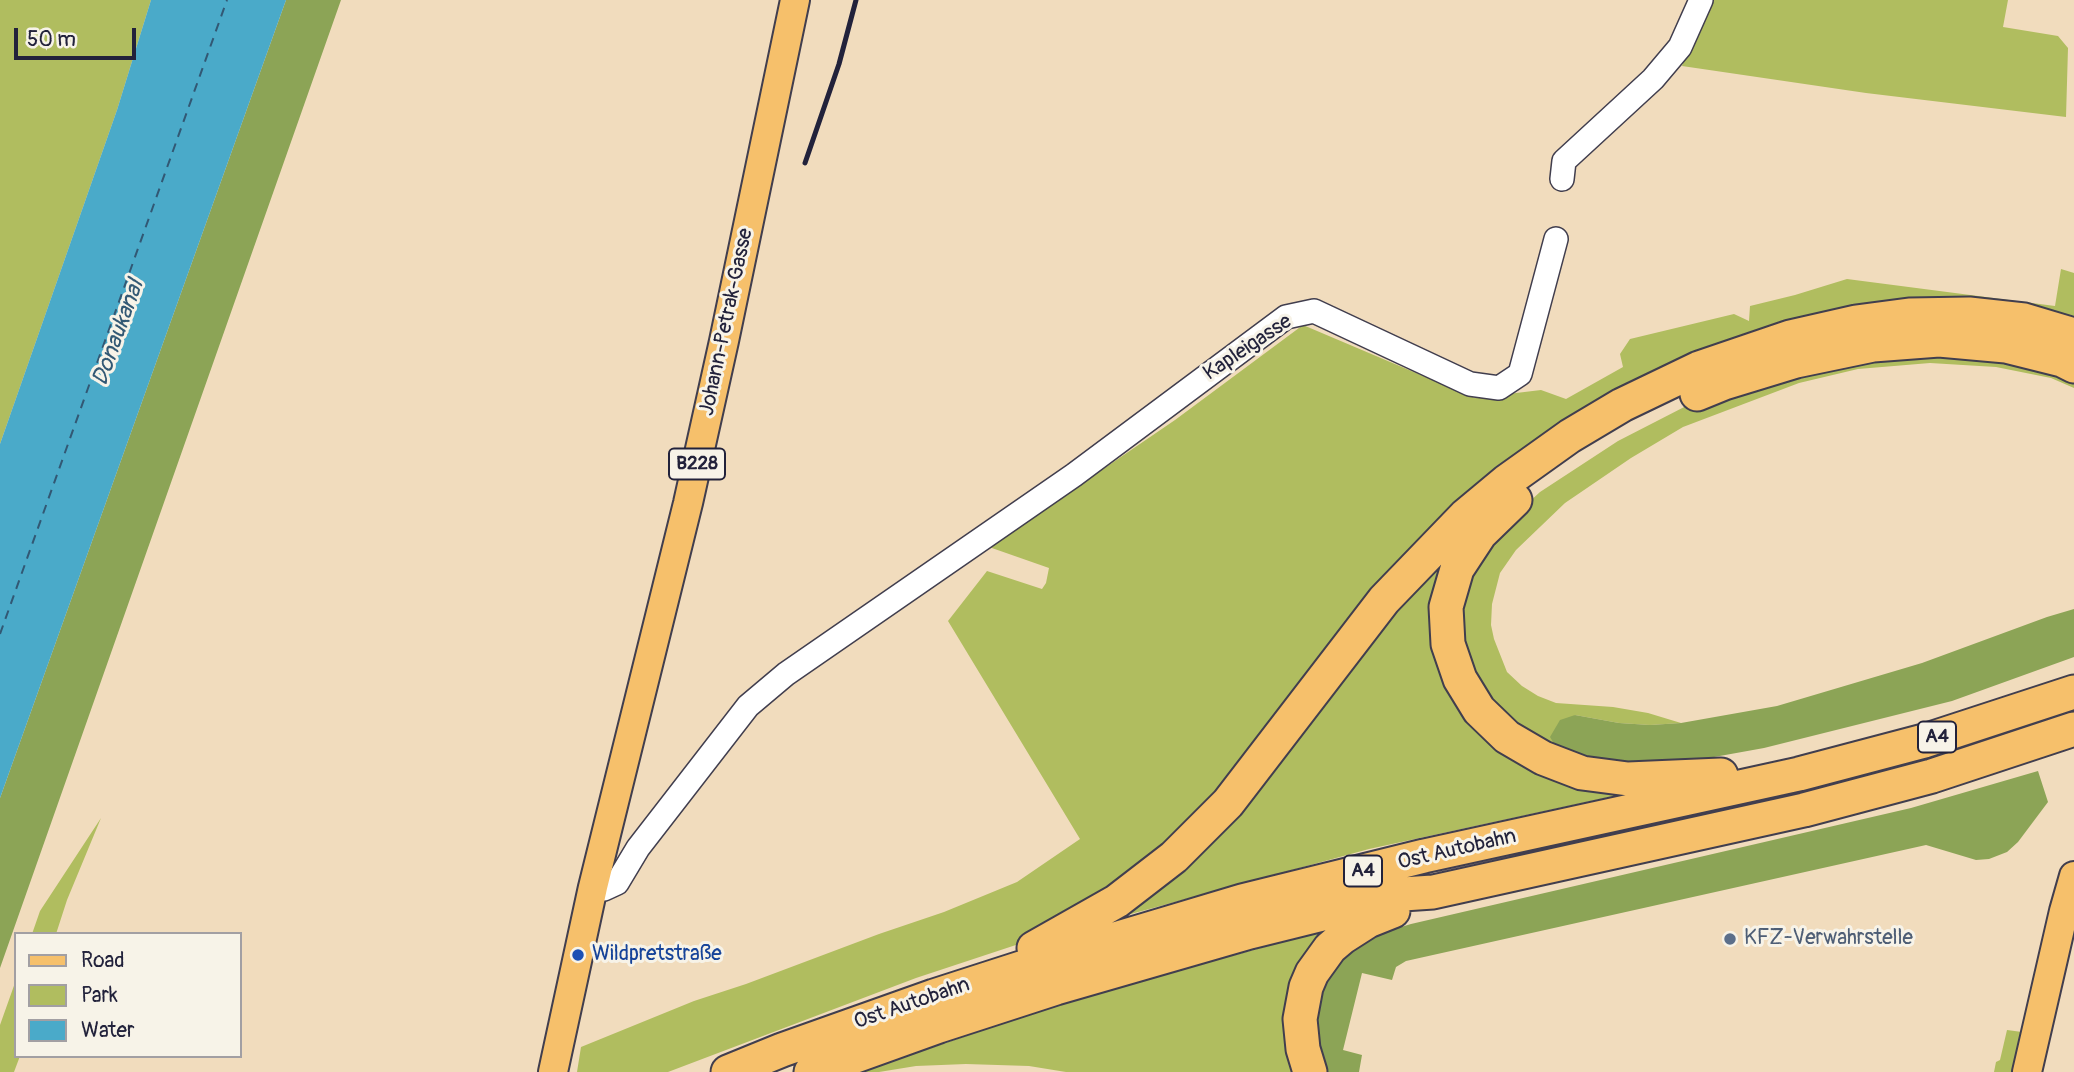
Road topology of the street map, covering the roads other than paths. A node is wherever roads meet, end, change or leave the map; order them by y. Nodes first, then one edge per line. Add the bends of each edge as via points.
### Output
1 (795, 0) edge
2 (1701, 0) edge
3 (1562, 178) dead end
4 (1556, 239) dead end
5 (2074, 335) edge
6 (2074, 366) edge
7 (2073, 692) edge
8 (2066, 732) edge
9 (1799, 774) junction
10 (2074, 876) edge
11 (593, 887) junction
12 (1433, 892) junction
13 (934, 996) junction
14 (553, 1072) edge
15 (728, 1072) edge
16 (811, 1072) edge
17 (1310, 1072) edge
18 (2027, 1072) edge

1 - 11 main road, Johann-Petrak-Gasse / B228 via 688,503
2 - 3 street via 1680,47 1653,79 1564,161
4 - 11 street, Kapleigasse via 1520,374 1499,388 1470,384 1314,311 1286,317 1074,475 786,674 748,706 638,848 617,883 604,889
5 - 13 highway via 2024,320 1969,314 1856,322 1749,349 1622,405 1570,436 1465,516 1384,600 1228,803 1174,858 1117,901 1046,943
6 - 9 highway via 2006,346 1939,340 1873,345 1796,361 1724,383 1648,415 1578,453 1517,498 1480,534 1457,569 1446,607 1448,644 1460,679 1479,710 1507,737 1582,773 1629,779 1717,776 1763,768
7 - 9 highway, Ost Autobahn / A4 via 1924,741
8 - 12 highway, Ost Autobahn / A4 via 1932,776 1804,810
9 - 13 highway, Ost Autobahn / A4 via 1242,901
10 - 18 main road
11 - 14 main road
12 - 16 highway, Ost Autobahn / A4 via 1403,894 1275,926 1082,981
12 - 17 highway via 1354,929 1320,961 1306,987 1300,1018
13 - 15 highway, Ost Autobahn / A4

